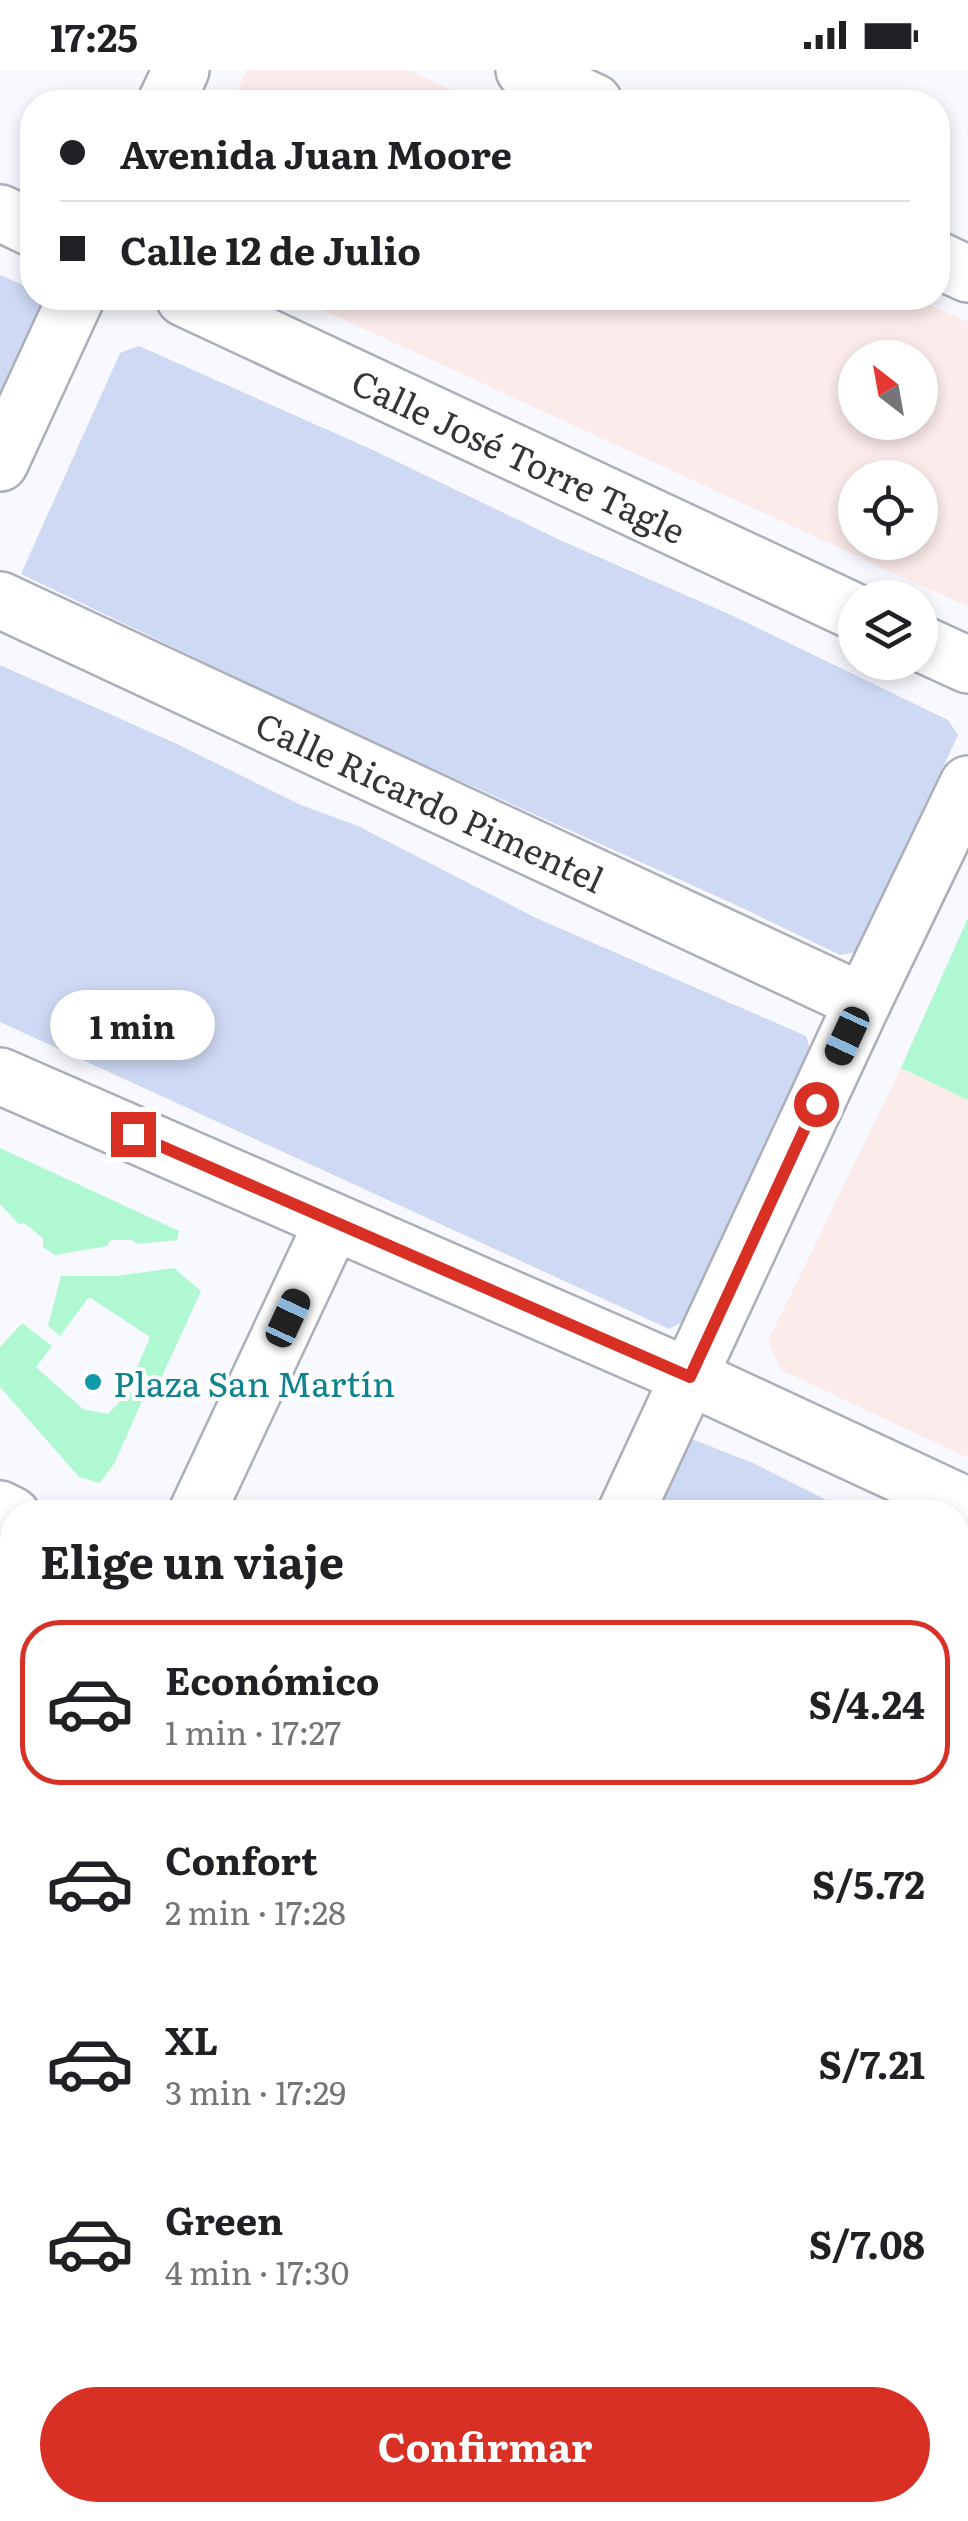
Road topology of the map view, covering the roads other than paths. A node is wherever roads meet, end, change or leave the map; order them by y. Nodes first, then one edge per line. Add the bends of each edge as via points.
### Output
1 (524, 70) edge
2 (568, 90) edge
3 (70, 310) edge
4 (210, 310) edge
5 (0, 462) edge
6 (0, 600) edge
7 (838, 604) edge
8 (938, 651) edge
9 (968, 665) edge
10 (968, 784) edge
11 (863, 1002) junction
12 (0, 1076) edge
13 (333, 1222) junction
14 (690, 1377) junction
15 (203, 1500) edge
16 (632, 1500) edge
17 (955, 1500) edge

1 - 2 street
3 - 5 street
4 - 7 street, Calle José Torre Tagle
6 - 11 street, Calle Ricardo Pimentel
8 - 9 street
10 - 11 street
11 - 14 street
12 - 13 street
13 - 14 street
13 - 15 street
14 - 16 street
14 - 17 street

